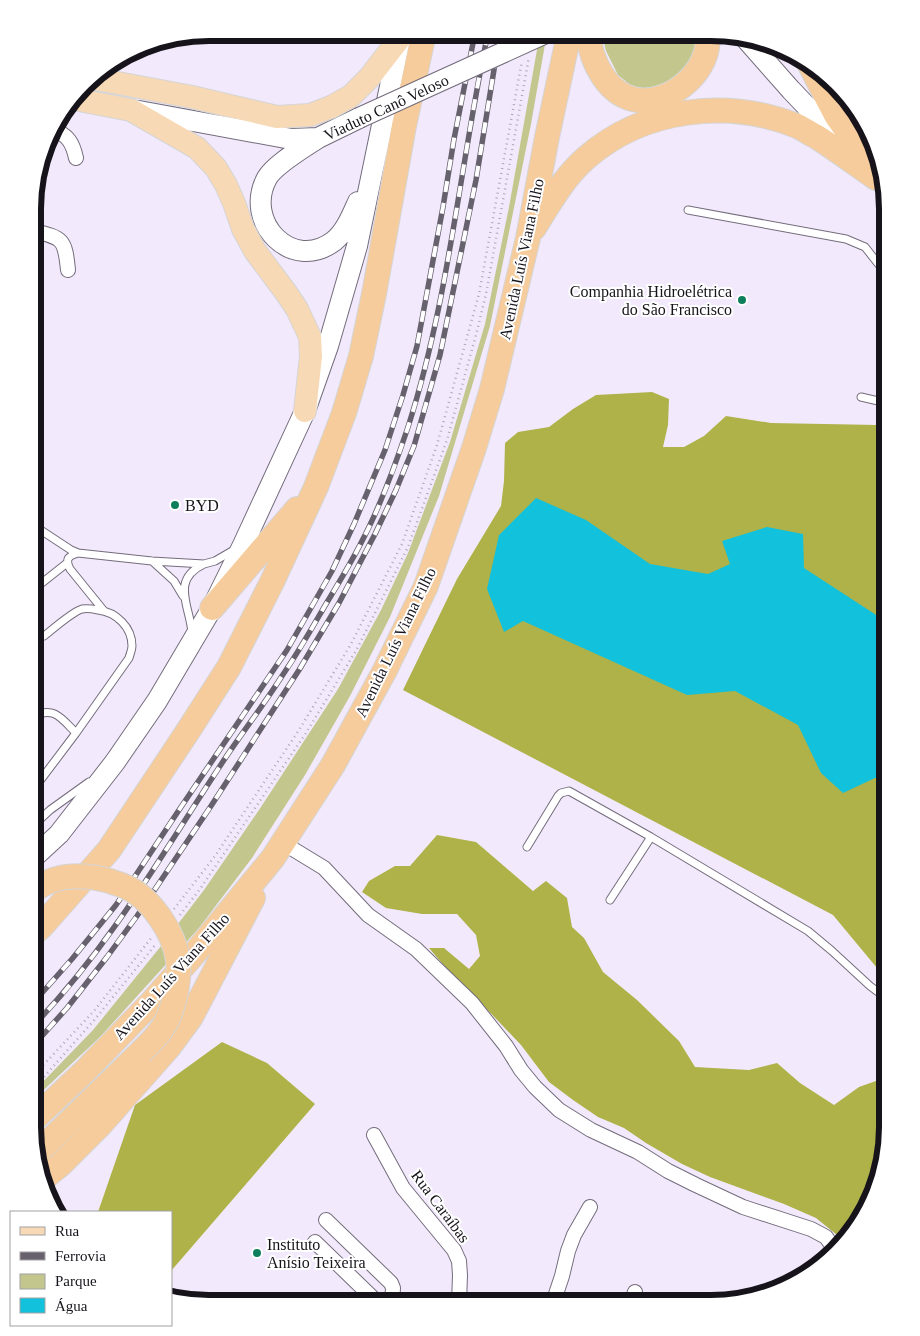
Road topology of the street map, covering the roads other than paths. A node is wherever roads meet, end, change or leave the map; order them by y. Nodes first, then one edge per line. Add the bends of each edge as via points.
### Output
1 (530, 41) edge
2 (567, 41) edge
3 (590, 41) edge
4 (707, 41) edge
5 (397, 42) edge
6 (400, 42) edge
7 (422, 42) edge
8 (753, 47) edge
9 (104, 78) edge
10 (817, 79) edge
11 (81, 100) edge
12 (131, 110) junction
13 (60, 133) edge
14 (318, 138) junction
15 (76, 158) dead end
16 (372, 173) junction
17 (876, 174) edge
18 (876, 177) edge
19 (876, 178) edge
20 (688, 210) dead end
21 (41, 233) edge
22 (528, 238) junction
23 (879, 264) edge
24 (68, 270) dead end
25 (861, 397) dead end
26 (879, 401) edge
27 (305, 411) junction
28 (316, 487) junction
29 (41, 531) edge
30 (243, 545) junction
31 (78, 553) junction
32 (152, 561) junction
33 (67, 564) junction
34 (204, 564) junction
35 (41, 584) edge
36 (184, 598) junction
37 (212, 608) junction
38 (104, 611) junction
39 (44, 636) dead end
40 (192, 642) junction
41 (41, 713) edge
42 (76, 733) junction
43 (115, 762) junction
44 (41, 779) edge
45 (41, 818) edge
46 (650, 837) junction
47 (527, 847) dead end
48 (278, 850) junction
49 (41, 851) edge
50 (41, 886) edge
51 (610, 900) dead end
52 (41, 925) edge
53 (878, 991) edge
54 (41, 1112) edge
55 (374, 1136) dead end
56 (43, 1147) edge
57 (48, 1175) edge
58 (590, 1207) dead end
59 (326, 1220) dead end
60 (315, 1242) dead end
61 (831, 1244) edge
62 (371, 1295) edge
63 (393, 1295) edge
64 (459, 1295) edge
65 (556, 1295) edge

1 - 14 main road, Viaduto Canô Veloso, bridge
2 - 22 highway, Avenida Luís Viana Filho
3 - 4 highway via 597,65 612,87 621,95 649,100 674,92 689,80 705,55
5 - 9 main road via 351,96 310,115 278,117
6 - 16 main road
7 - 28 highway via 361,356
8 - 18 main road
10 - 17 highway via 836,115
11 - 12 main road
12 - 14 main road, Viaduto Canô Veloso via 282,138
12 - 27 main road via 197,148 216,168 226,185 243,230 297,309 310,337
13 - 15 street via 71,141
14 - 16 main road via 268,176 263,187 260,200 266,225 283,244 296,250 313,250 335,240 346,228
16 - 27 main road via 357,246
19 - 22 highway via 830,145 774,118 726,110 675,114 625,131 584,159 567,178
20 - 23 lane via 846,239 865,247
21 - 24 street via 58,238 64,246
22 - 48 highway, Avenida Luís Viana Filho via 492,389 426,586 333,765
25 - 26 lane
27 - 30 main road
28 - 37 highway
28 - 52 highway via 229,667 109,850
29 - 31 lane
30 - 34 lane
30 - 37 main road
31 - 32 lane
31 - 33 lane via 68,558
32 - 34 lane
32 - 36 lane via 174,581
33 - 35 lane
33 - 38 lane
34 - 36 lane via 194,568 184,583
36 - 40 lane
37 - 40 main road
38 - 39 lane via 83,609 75,612
38 - 42 lane via 115,615 124,624 132,647 129,658
40 - 43 main road
41 - 42 lane via 57,714
42 - 44 lane
43 - 45 lane
43 - 49 main road via 59,834
46 - 47 lane via 565,791 558,796
46 - 51 lane
46 - 53 lane via 808,931
48 - 54 highway, Avenida Luís Viana Filho via 151,1003
48 - 57 highway via 191,1017 170,1047 101,1124
48 - 61 street via 324,868 368,915 416,949 472,1003 530,1082 559,1110 696,1185 743,1207 811,1229 826,1237
50 - 56 highway, bridge via 77,876 126,886 159,916 173,940 178,961 178,983 168,1018 156,1037
55 - 64 street, Rua Caraíbas via 403,1188 454,1250 459,1261
58 - 65 street via 574,1235
59 - 63 street via 387,1278 393,1288
60 - 62 street

